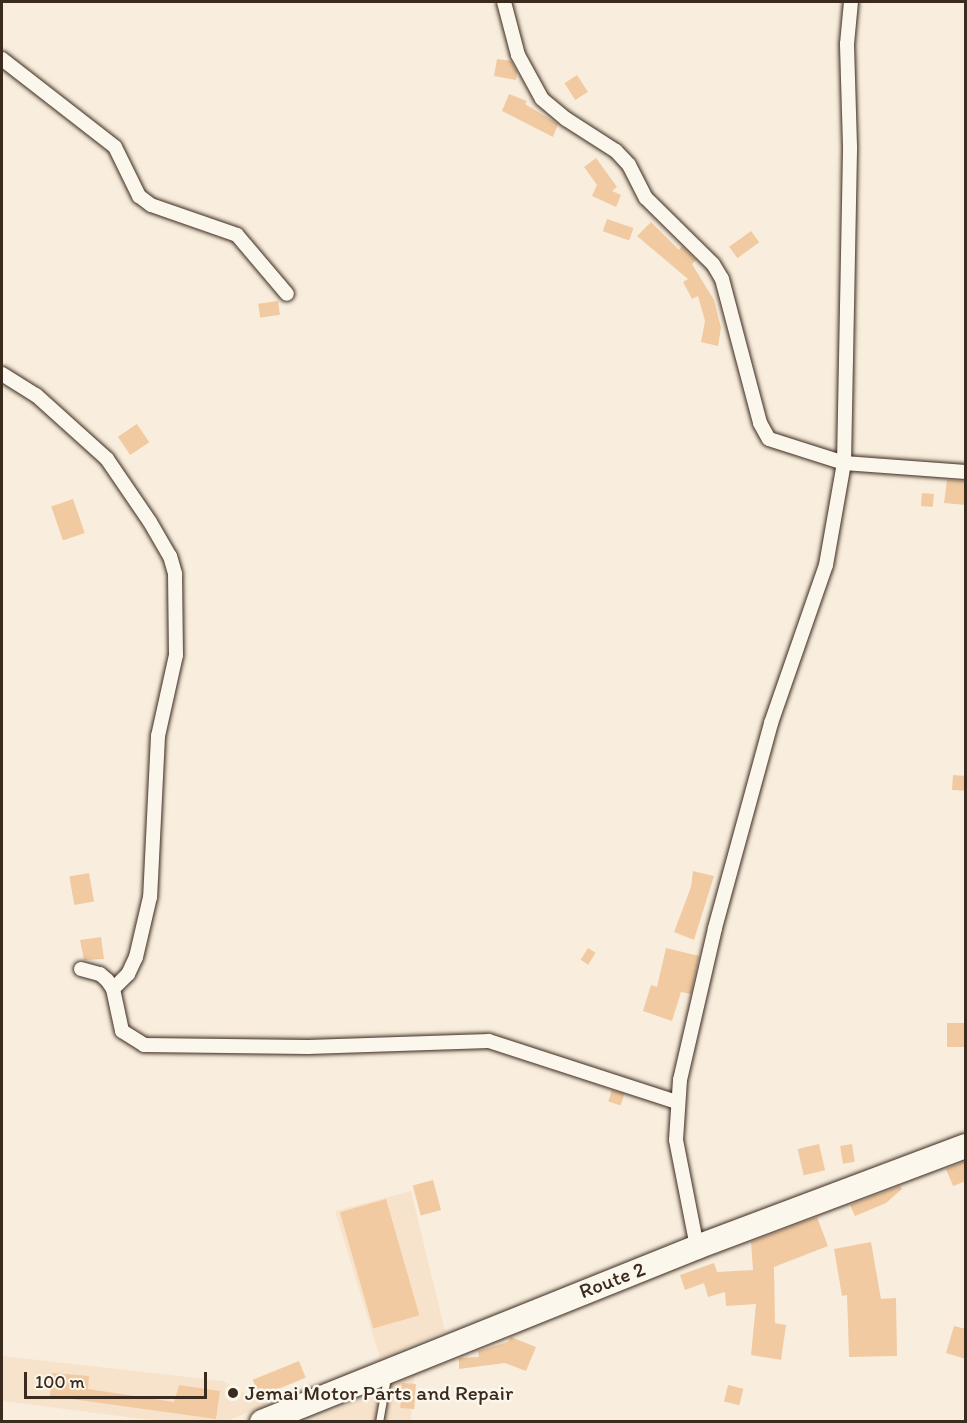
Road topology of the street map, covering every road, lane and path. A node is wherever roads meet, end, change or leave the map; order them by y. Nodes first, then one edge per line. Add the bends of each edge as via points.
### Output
1 (504, 2) edge
2 (852, 2) edge
3 (2, 60) edge
4 (287, 294) dead end
5 (2, 374) edge
6 (844, 463) junction
7 (966, 472) edge
8 (81, 969) dead end
9 (113, 989) junction
10 (677, 1102) junction
11 (966, 1146) edge
12 (697, 1247) junction
13 (388, 1369) junction
14 (262, 1422) edge
15 (379, 1422) edge

1 - 6 street via 518,55 542,99 616,152 629,165 646,198 713,264 722,279 764,433 778,444
2 - 6 street via 847,44 850,146
3 - 4 street via 115,147 139,196 151,205 237,235
5 - 9 street via 36,395 107,459 170,556 175,574 176,655 158,736 150,897 136,957 128,974
6 - 7 street
6 - 10 street via 825,565 779,695 714,928
8 - 9 street via 99,974
9 - 10 street via 122,1031 144,1045 308,1047 489,1041
10 - 12 street via 676,1140
11 - 12 highway, Route 2
12 - 13 highway, Route 2
13 - 14 highway, Route 2
13 - 15 lane

